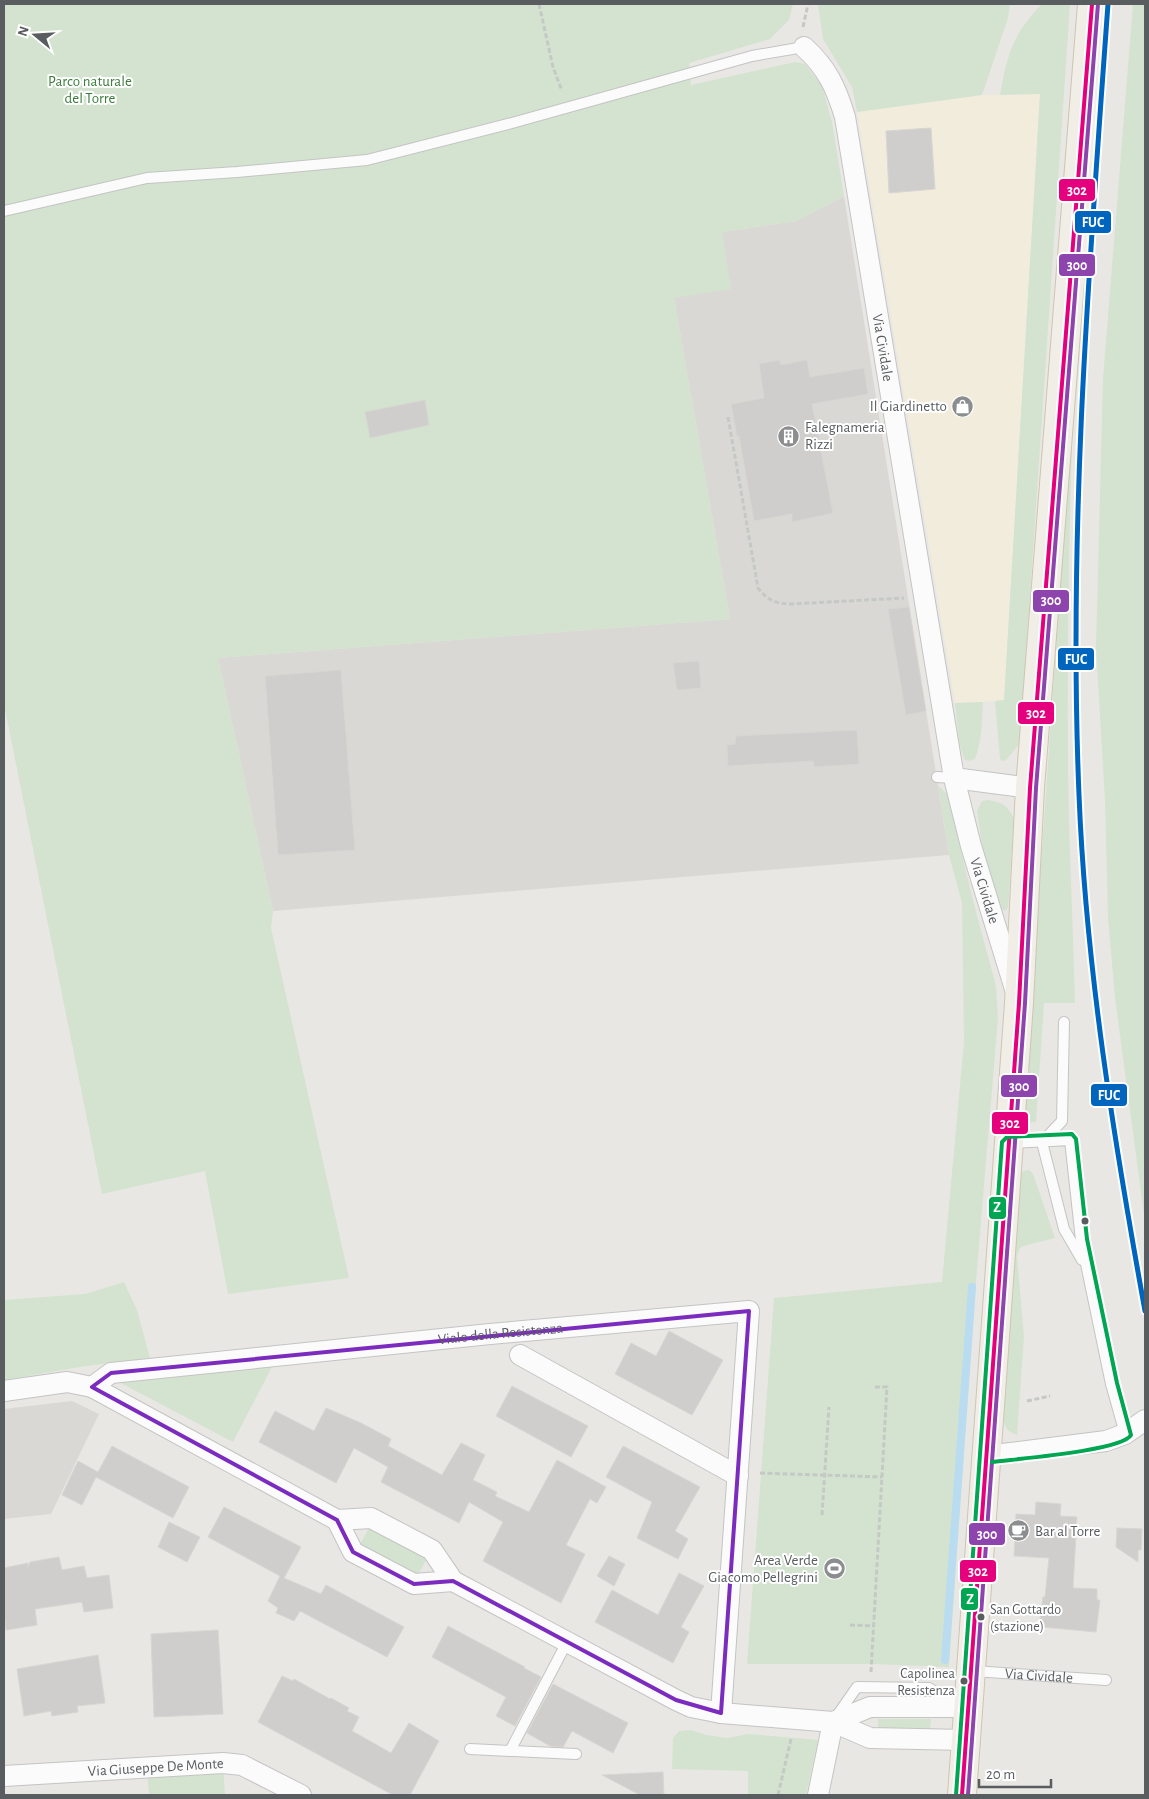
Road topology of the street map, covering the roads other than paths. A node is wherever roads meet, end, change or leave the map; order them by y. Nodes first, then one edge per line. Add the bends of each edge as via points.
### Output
1 (1092, 4) edge
2 (804, 47) joint
3 (4, 211) edge
4 (945, 777) junction
5 (1030, 788) junction
6 (1019, 1003) junction
7 (1064, 1022) dead end
8 (1042, 1142) junction
9 (1008, 1143) junction
10 (1086, 1265) junction
11 (520, 1354) dead end
12 (92, 1387) junction
13 (4, 1391) edge
14 (1145, 1420) edge
15 (1124, 1434) junction
16 (986, 1456) junction
17 (738, 1476) junction
18 (337, 1520) junction
19 (454, 1581) junction
20 (567, 1642) junction
21 (971, 1671) junction
22 (1106, 1680) dead end
23 (964, 1707) junction
24 (721, 1713) junction
25 (833, 1722) junction
26 (966, 1740) junction
27 (470, 1749) dead end
28 (510, 1751) junction
29 (576, 1754) dead end
30 (4, 1776) edge
31 (301, 1795) edge
32 (818, 1795) edge
33 (962, 1795) edge

1 - 5 main road, Via Cividale
2 - 3 lane via 752,56 367,160 147,178
2 - 4 street, Via Cividale via 828,74 845,117 924,597
4 - 5 street
4 - 6 street, Via Cividale via 971,846
5 - 6 main road, Via Cividale
6 - 9 main road, Via Cividale
7 - 8 lane via 1062,1121
8 - 9 lane
8 - 10 lane via 1064,1229
8 - 10 lane via 1070,1140
9 - 16 main road, Via Cividale
10 - 15 lane
11 - 17 street, Viale della Resistenza
12 - 13 street via 67,1382
12 - 17 street, Viale della Resistenza via 111,1373 750,1311
12 - 18 street
14 - 15 street
15 - 16 street via 1106,1441
16 - 21 main road, Via Cividale
17 - 24 street, Viale della Resistenza
18 - 19 street via 371,1518 432,1550
18 - 19 street via 353,1552 414,1584
19 - 20 street
20 - 24 street via 691,1707
20 - 28 lane
21 - 22 lane, Via Cividale
21 - 23 main road, Via Cividale
23 - 25 street via 870,1707
23 - 25 lane via 929,1688 857,1687
23 - 26 main road, Via Cividale
24 - 25 street
25 - 26 street via 870,1738
25 - 32 street
26 - 33 main road, Via Cividale
27 - 28 lane
28 - 29 lane
30 - 31 street, Via Giuseppe De Monte via 223,1763 242,1765

